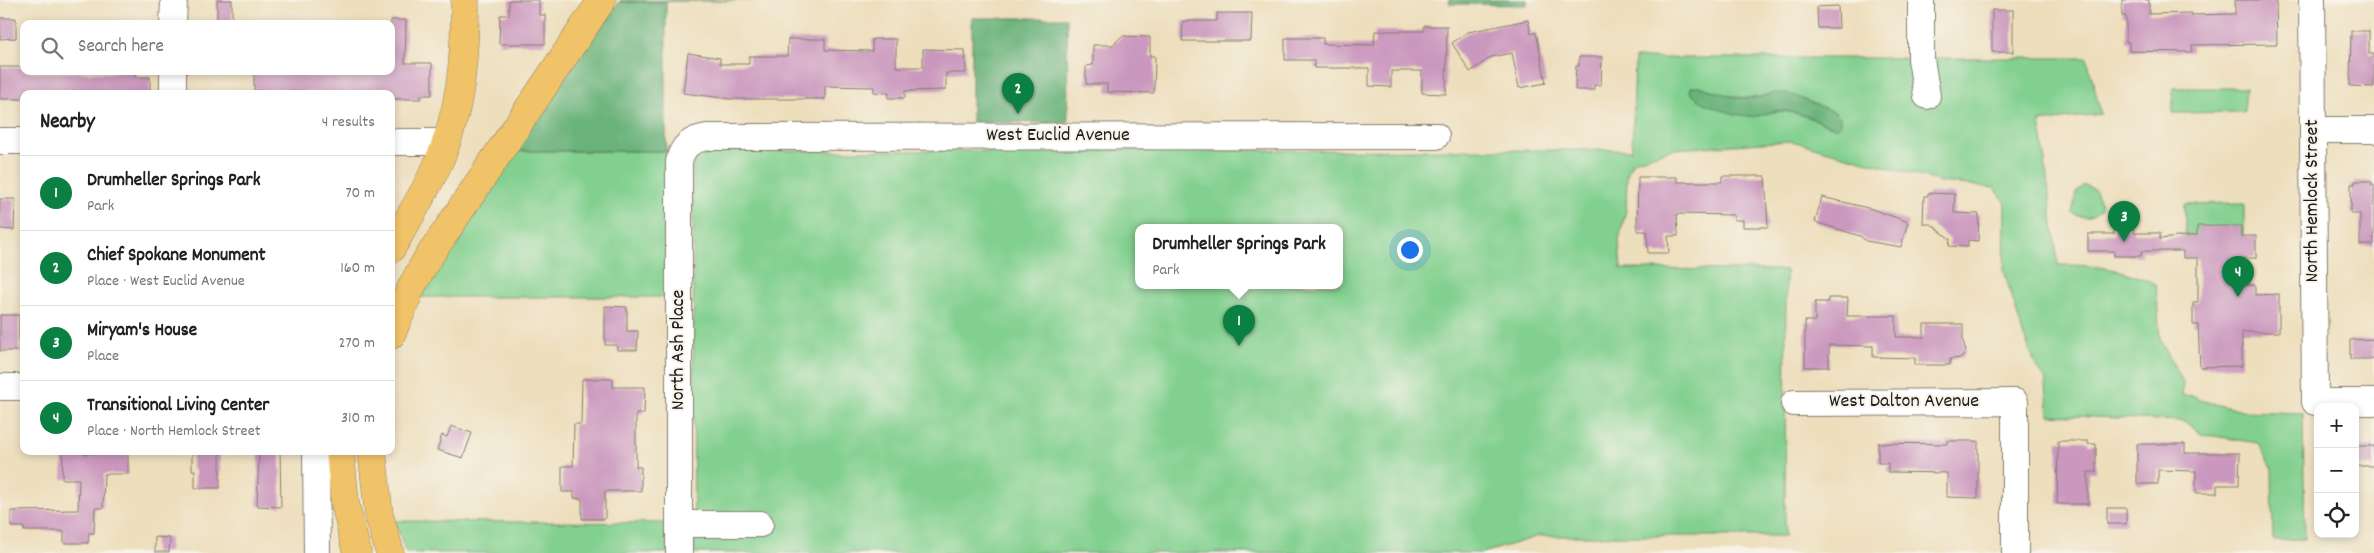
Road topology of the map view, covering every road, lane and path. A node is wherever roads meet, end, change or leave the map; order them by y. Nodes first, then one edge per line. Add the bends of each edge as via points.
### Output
1 (174, 0) edge
2 (465, 0) edge
3 (602, 0) edge
4 (1922, 0) edge
5 (2312, 0) edge
6 (173, 20) edge
7 (173, 75) edge
8 (173, 90) edge
9 (1927, 96) dead end
10 (2313, 130) junction
11 (2374, 130) edge
12 (1436, 136) dead end
13 (0, 141) edge
14 (20, 141) edge
15 (395, 142) edge
16 (446, 142) junction
17 (684, 148) joint
18 (395, 242) edge
19 (395, 325) edge
20 (0, 387) edge
21 (20, 387) edge
22 (1794, 402) dead end
23 (2374, 402) edge
24 (316, 455) edge
25 (340, 455) edge
26 (372, 455) edge
27 (680, 524) junction
28 (760, 524) dead end
29 (317, 553) edge
30 (357, 553) edge
31 (390, 553) edge
32 (679, 553) edge
33 (2015, 553) edge

1 - 6 street
2 - 16 main road via 462,75
3 - 19 main road via 426,260
4 - 9 street via 1921,59
5 - 10 street, North Hemlock Street
7 - 8 street
10 - 11 street
10 - 23 street, North Hemlock Street via 2315,402
12 - 17 street, West Euclid Avenue via 708,137 694,140
13 - 14 street
15 - 16 street
16 - 18 main road via 436,168
17 - 27 street, North Ash Place via 679,162
20 - 21 street
22 - 33 street, West Dalton Avenue via 2015,402
24 - 29 street
25 - 30 main road via 345,503
26 - 31 main road via 379,515
27 - 28 street
27 - 32 street, North Ash Place

